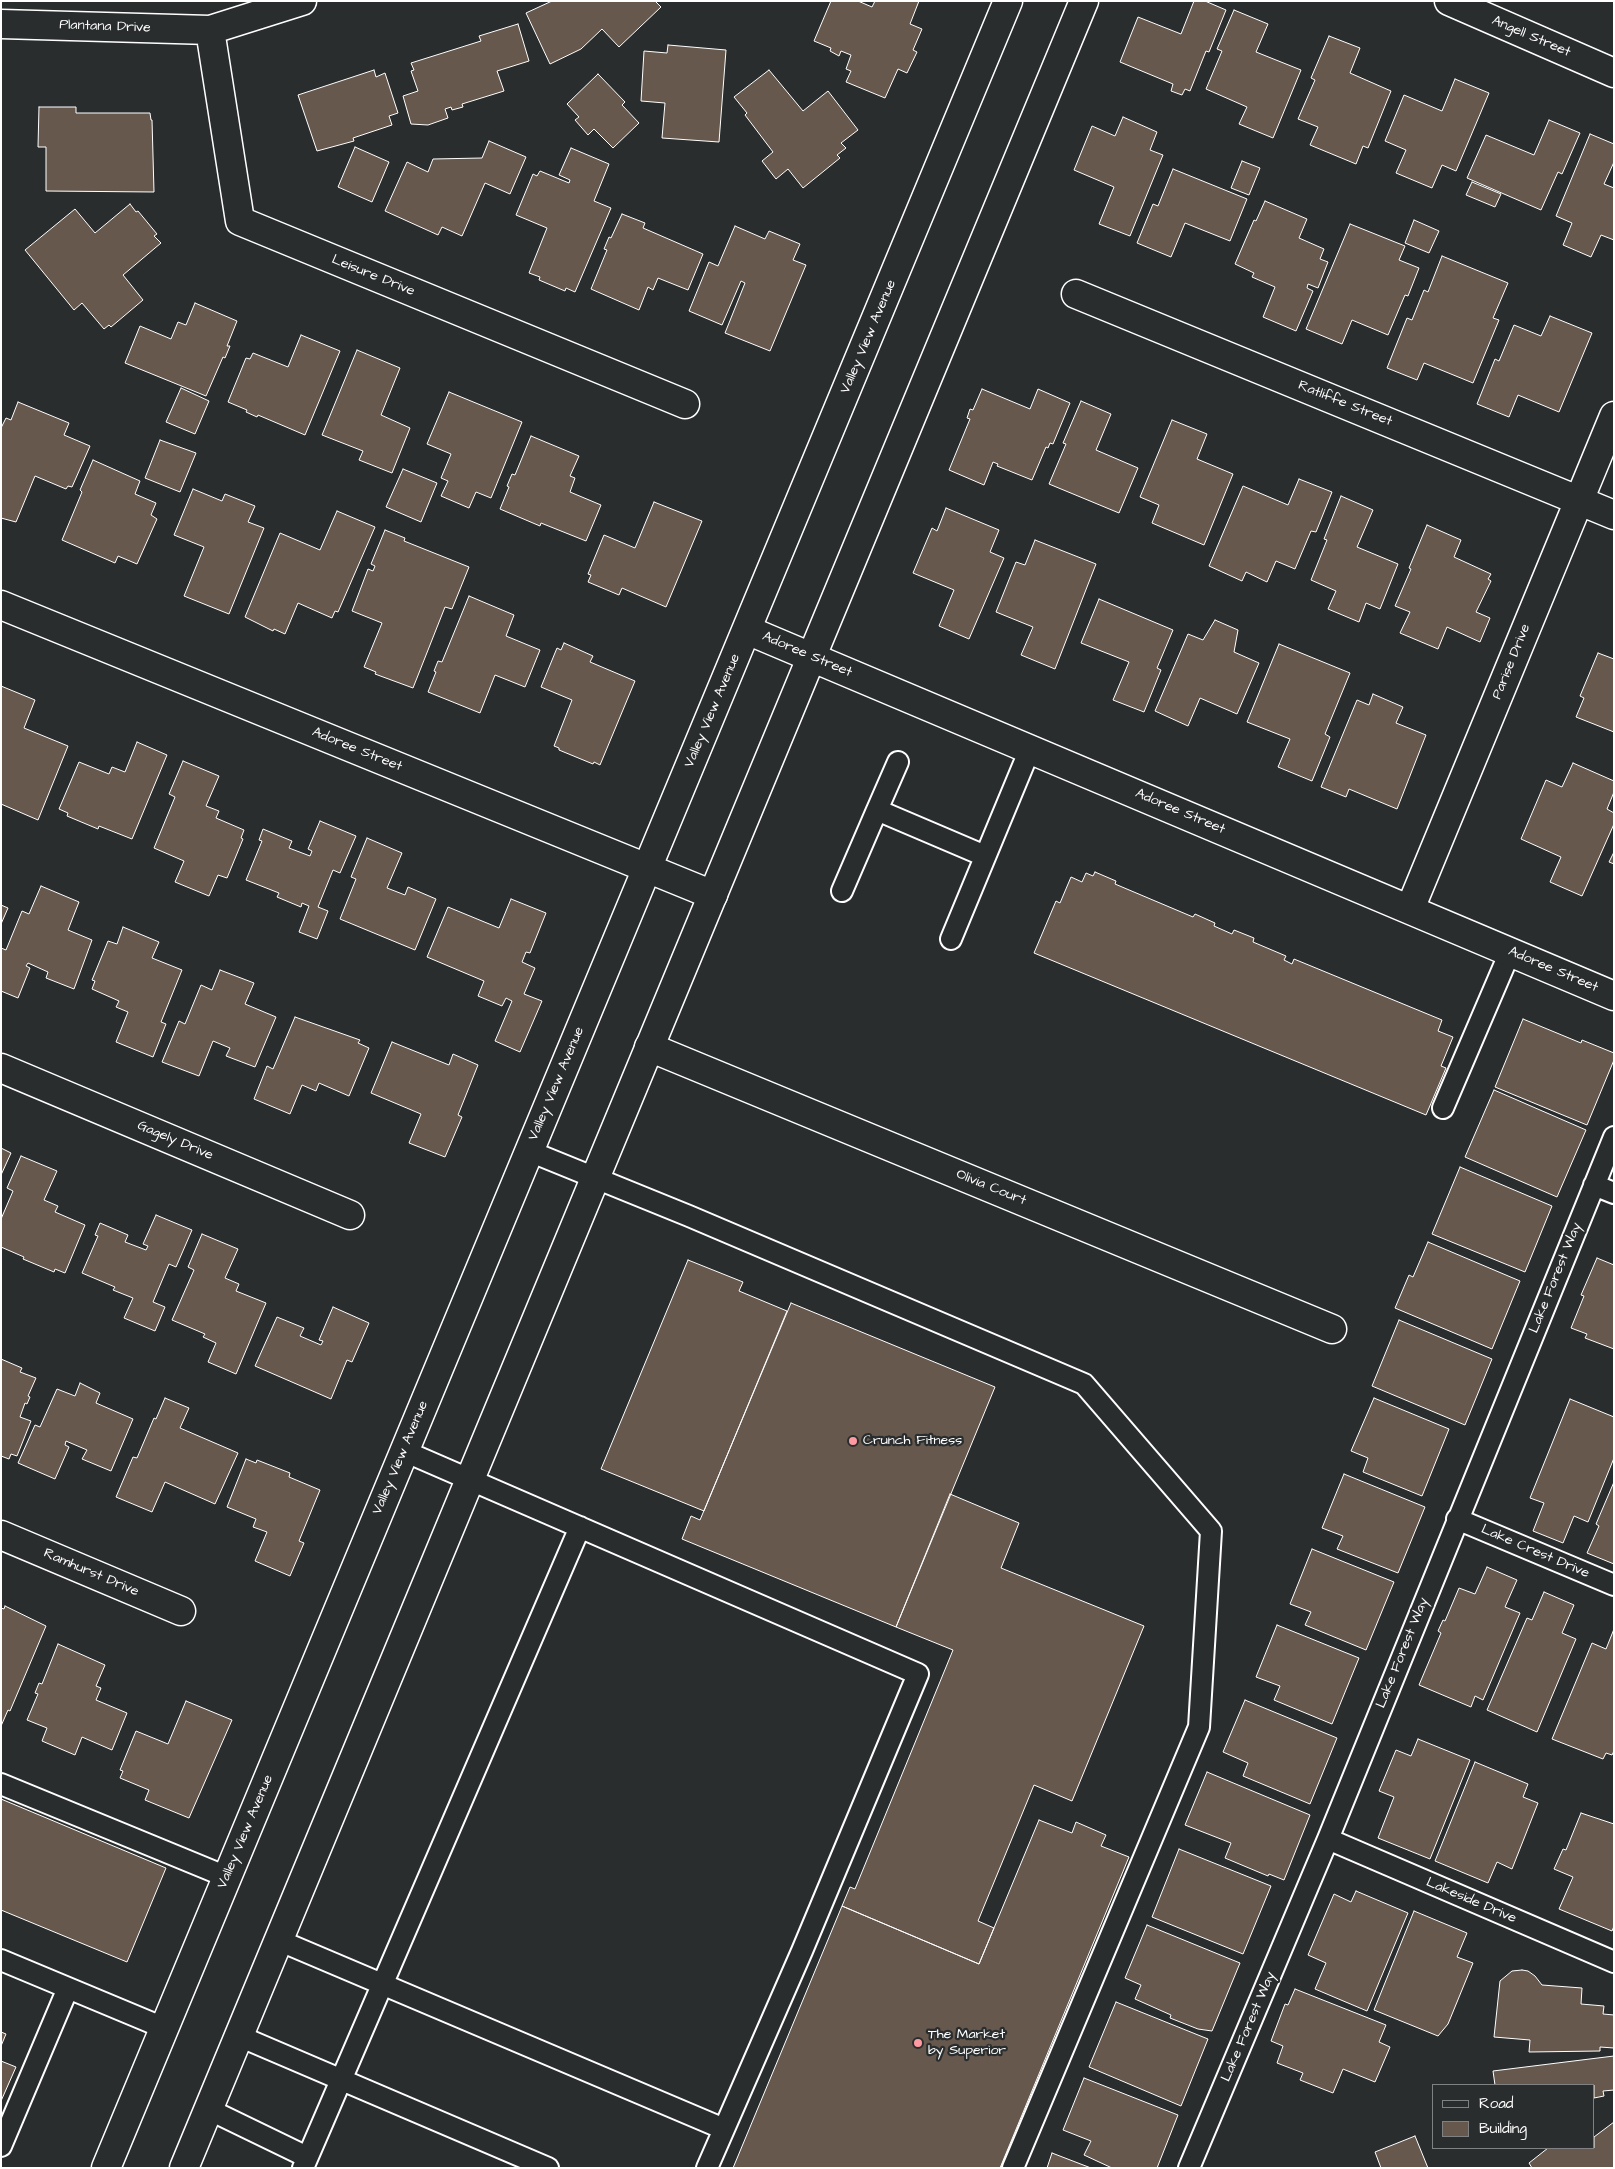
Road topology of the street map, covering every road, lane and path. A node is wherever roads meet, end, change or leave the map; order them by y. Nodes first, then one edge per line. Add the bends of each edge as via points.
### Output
1 (302, 1) edge
2 (1008, 1) edge
3 (1084, 1) edge
4 (1449, 1) edge
5 (1, 24) edge
6 (210, 30) junction
7 (1614, 73) edge
8 (1076, 294) dead end
9 (685, 404) dead end
10 (1614, 416) edge
11 (1579, 500) junction
12 (1614, 515) edge
13 (1, 604) edge
14 (746, 630) junction
15 (812, 657) junction
16 (1030, 749) junction
17 (898, 762) dead end
18 (877, 810) junction
19 (985, 856) junction
20 (647, 869) junction
21 (842, 891) dead end
22 (713, 895) junction
23 (1410, 909) junction
24 (951, 939) dead end
25 (1510, 952) junction
26 (1614, 996) edge
27 (649, 1047) junction
28 (1, 1068) edge
29 (1443, 1108) dead end
30 (1614, 1137) edge
31 (529, 1151) junction
32 (595, 1178) junction
33 (1594, 1185) junction
34 (1614, 1193) edge
35 (350, 1214) dead end
36 (1332, 1330) dead end
37 (404, 1450) junction
38 (470, 1479) junction
39 (1457, 1519) junction
40 (580, 1527) junction
41 (1, 1535) edge
42 (1614, 1585) edge
43 (181, 1611) dead end
44 (1, 1784) edge
45 (1328, 1839) junction
46 (227, 1877) junction
47 (278, 1940) junction
48 (1, 1960) edge
49 (1614, 1962) edge
50 (382, 1984) junction
51 (68, 1988) junction
52 (164, 2028) junction
53 (239, 2036) junction
54 (341, 2079) junction
55 (208, 2109) junction
56 (724, 2129) junction
57 (1, 2146) edge
58 (305, 2162) edge
59 (106, 2168) edge
60 (184, 2168) edge
61 (548, 2168) edge
62 (707, 2168) edge
63 (1013, 2168) edge
64 (1189, 2168) edge

1 - 6 street, Plantana Drive
2 - 14 street, Valley View Avenue
3 - 15 street
4 - 7 street, Angell Street
5 - 6 street, Plantana Drive
6 - 9 street, Leisure Drive via 240,221
8 - 11 street, Ratliffe Street
10 - 11 street, Parise Drive
11 - 12 street, Ratliffe Street
11 - 23 street, Parise Drive
13 - 20 street, Adoree Street
14 - 15 street, Adoree Street
14 - 20 street, Valley View Avenue
15 - 16 street, Adoree Street
15 - 22 street
16 - 19 lane
16 - 23 street, Adoree Street
17 - 18 lane
18 - 19 lane
18 - 21 lane
19 - 24 lane
20 - 22 street, Adoree Street
20 - 31 street, Valley View Avenue
22 - 27 street
23 - 25 street, Adoree Street
25 - 26 street, Adoree Street
25 - 29 lane
27 - 32 street
27 - 36 street, Olivia Court
28 - 35 street, Gagely Drive
30 - 33 lane, Lake Forest Way
31 - 32 lane
31 - 37 street, Valley View Avenue
32 - 38 street
32 - 63 lane via 1084,1384 1211,1531 1198,1727
33 - 34 lane
33 - 39 lane, Lake Forest Way
37 - 38 lane
37 - 46 street, Valley View Avenue
38 - 40 lane
38 - 47 street
39 - 42 lane, Lake Crest Drive
39 - 45 lane, Lake Forest Way
40 - 50 lane
40 - 56 lane via 918,1674
41 - 43 street, Ramhurst Drive
44 - 46 lane
45 - 49 lane, Lakeside Drive
45 - 64 lane, Lake Forest Way
46 - 52 street, Valley View Avenue
47 - 50 lane
47 - 53 street
48 - 51 lane
50 - 54 lane
50 - 56 lane
51 - 52 lane
51 - 57 lane
52 - 59 street, Valley View Avenue
53 - 54 lane
53 - 55 street
54 - 58 lane
54 - 61 lane
55 - 58 lane
55 - 60 street
56 - 62 lane

